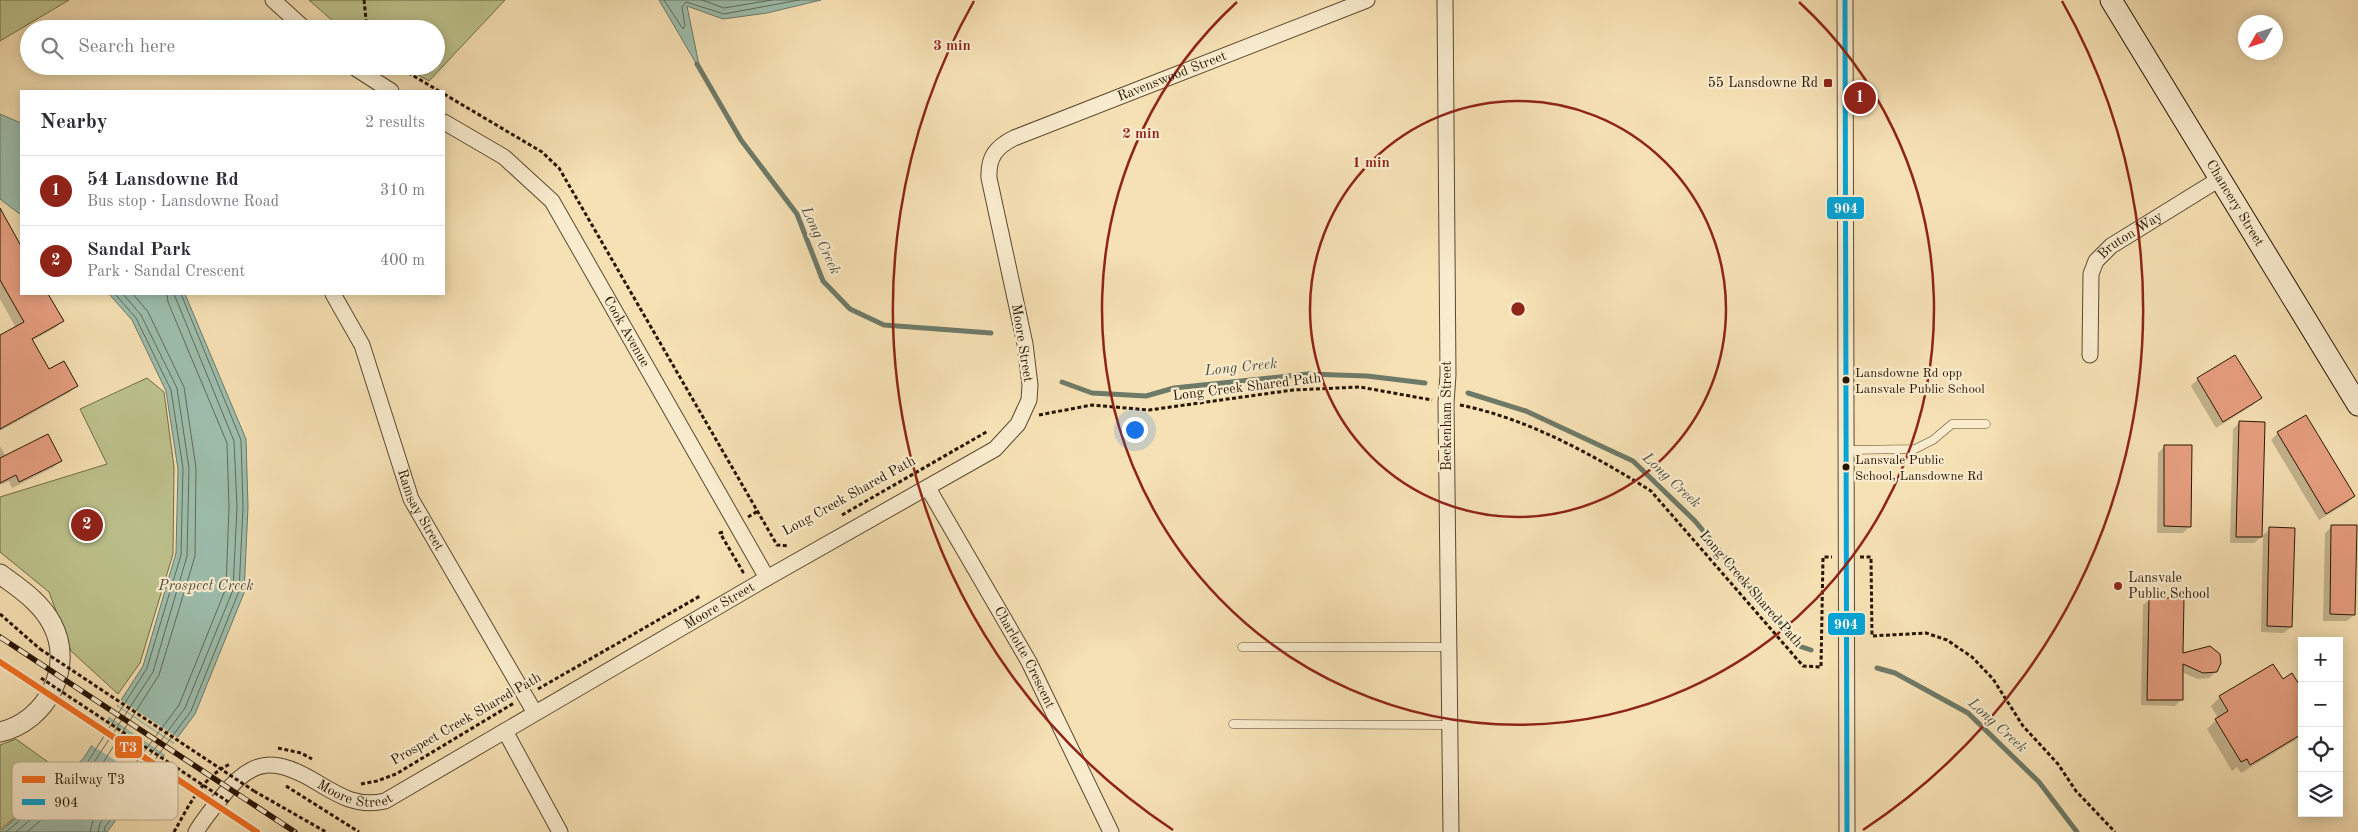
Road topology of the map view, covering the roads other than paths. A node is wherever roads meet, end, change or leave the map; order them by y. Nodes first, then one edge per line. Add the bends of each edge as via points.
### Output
1 (273, 0) edge
2 (1366, 0) edge
3 (1445, 0) edge
4 (1846, 0) edge
5 (2111, 0) edge
6 (295, 20) edge
7 (366, 75) edge
8 (389, 90) edge
9 (445, 123) edge
10 (989, 166) joint
11 (2221, 178) junction
12 (334, 295) edge
13 (2090, 354) dead end
14 (2358, 405) edge
15 (1986, 424) dead end
16 (1848, 450) junction
17 (928, 488) junction
18 (0, 574) edge
19 (767, 578) junction
20 (1450, 646) junction
21 (1242, 647) dead end
22 (535, 713) junction
23 (1232, 724) dead end
24 (1450, 725) junction
25 (0, 732) edge
26 (504, 732) junction
27 (196, 832) edge
28 (560, 832) edge
29 (1111, 832) edge
30 (1451, 832) edge
31 (1847, 832) edge

1 - 6 street
2 - 10 street, Ravenswood Street via 1014,138 1001,144 993,153
3 - 20 street, Beckenham Street
4 - 16 street
5 - 11 main road, Chancery Street
7 - 8 street
9 - 19 street, Cook Avenue via 504,157 552,201
10 - 17 street, Moore Street via 1028,364 1029,400 1018,424 995,450
11 - 13 street, Bruton Way via 2111,246 2096,261 2091,282
11 - 14 main road, Chancery Street
12 - 22 street, Ramsay Street via 362,345 411,499
15 - 16 lane via 1952,424 1933,440 1915,449
16 - 31 street
17 - 19 street, Moore Street
17 - 29 street, Charlotte Crescent via 1029,662
18 - 25 street via 42,608 58,636 60,650 58,678 48,699 30,718
19 - 22 street, Moore Street
20 - 21 lane
20 - 24 street, Beckenham Street
22 - 26 street, Moore Street
23 - 24 lane
24 - 30 street, Beckenham Street
26 - 27 street, Moore Street via 397,794 373,804 347,800 283,765 252,768 232,783
26 - 28 street

